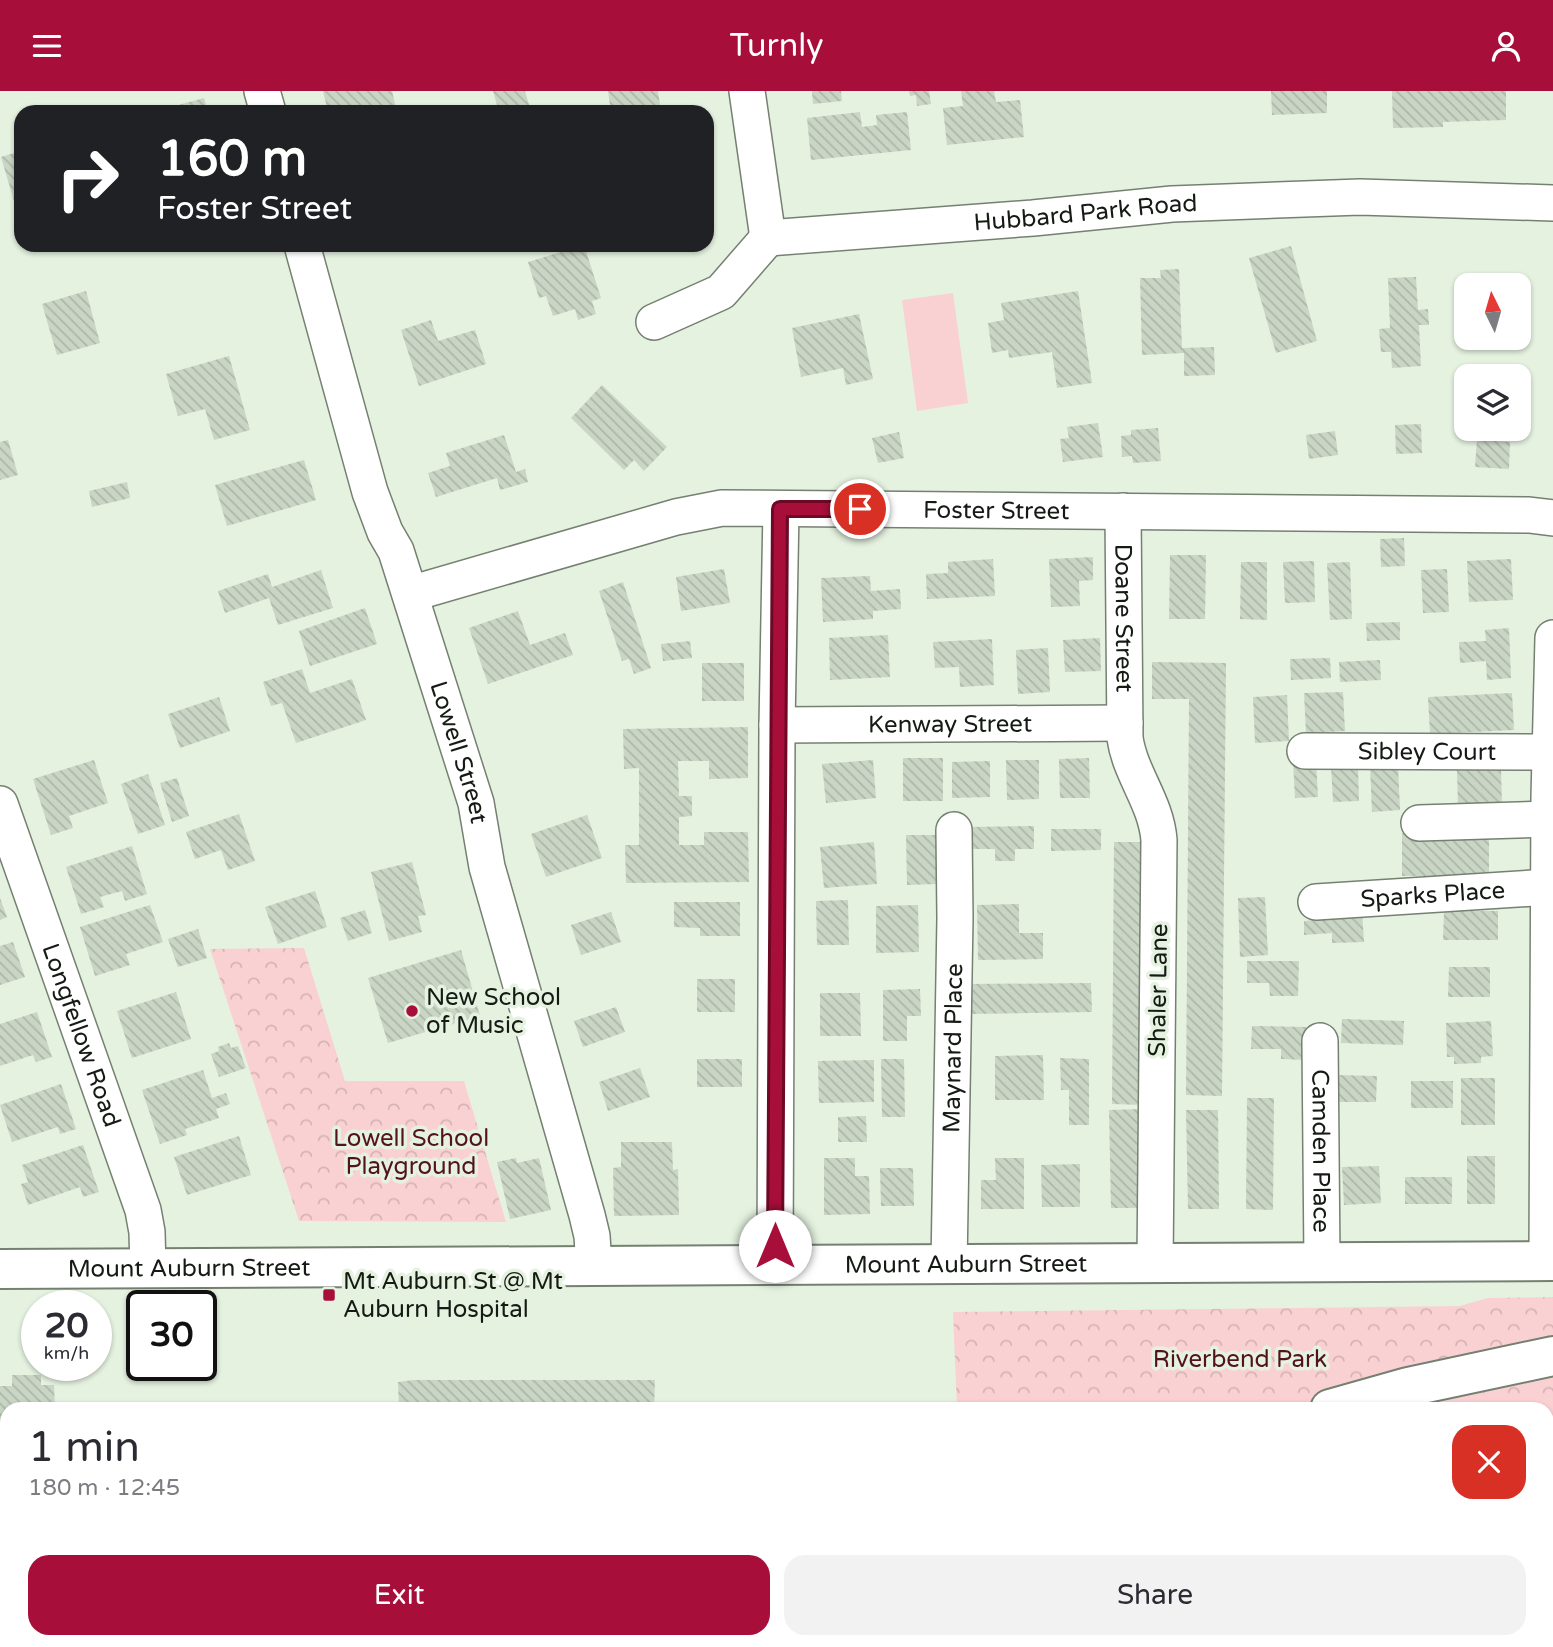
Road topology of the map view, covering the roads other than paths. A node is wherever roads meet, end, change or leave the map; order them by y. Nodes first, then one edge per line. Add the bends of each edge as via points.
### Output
1 (747, 91) edge
2 (1553, 202) edge
3 (768, 238) junction
4 (304, 252) edge
5 (654, 322) dead end
6 (780, 509) junction
7 (1124, 511) junction
8 (1553, 518) edge
9 (410, 594) junction
10 (1553, 638) edge
11 (1125, 723) junction
12 (777, 725) junction
13 (1305, 751) dead end
14 (1550, 752) junction
15 (0, 804) edge
16 (1549, 818) junction
17 (1419, 823) dead end
18 (954, 830) dead end
19 (1550, 879) edge
20 (1316, 902) dead end
21 (1320, 1041) dead end
22 (1550, 1261) edge
23 (1322, 1262) junction
24 (1155, 1264) junction
25 (949, 1265) junction
26 (775, 1266) junction
27 (594, 1267) junction
28 (0, 1269) edge
29 (148, 1269) junction
30 (1553, 1356) edge
31 (1356, 1402) edge

1 - 3 street
2 - 3 street, Hubbard Park Road via 1360,197 1172,204
3 - 5 street via 721,292
4 - 9 street, Lowell Street via 370,492
6 - 7 street, Foster Street
6 - 9 street, Foster Street via 722,508 692,513
6 - 12 street
7 - 8 street, Foster Street
7 - 11 street, Doane Street
9 - 27 street, Lowell Street via 476,803 487,867 587,1215
10 - 14 street
11 - 12 street, Kenway Street
11 - 24 street, Shaler Lane via 1126,748 1154,811 1159,840
12 - 26 street
13 - 14 street, Sibley Court
14 - 16 street
15 - 29 street, Longfellow Road via 143,1210
16 - 17 street
16 - 19 street
18 - 25 street, Maynard Place
19 - 20 street, Sparks Place
19 - 22 street
21 - 23 street, Camden Place
22 - 23 main road, Mount Auburn Street
23 - 24 main road, Mount Auburn Street
24 - 25 main road, Mount Auburn Street
25 - 26 main road, Mount Auburn Street
26 - 27 main road, Mount Auburn Street
27 - 29 main road, Mount Auburn Street
28 - 29 main road, Mount Auburn Street
30 - 31 main road

